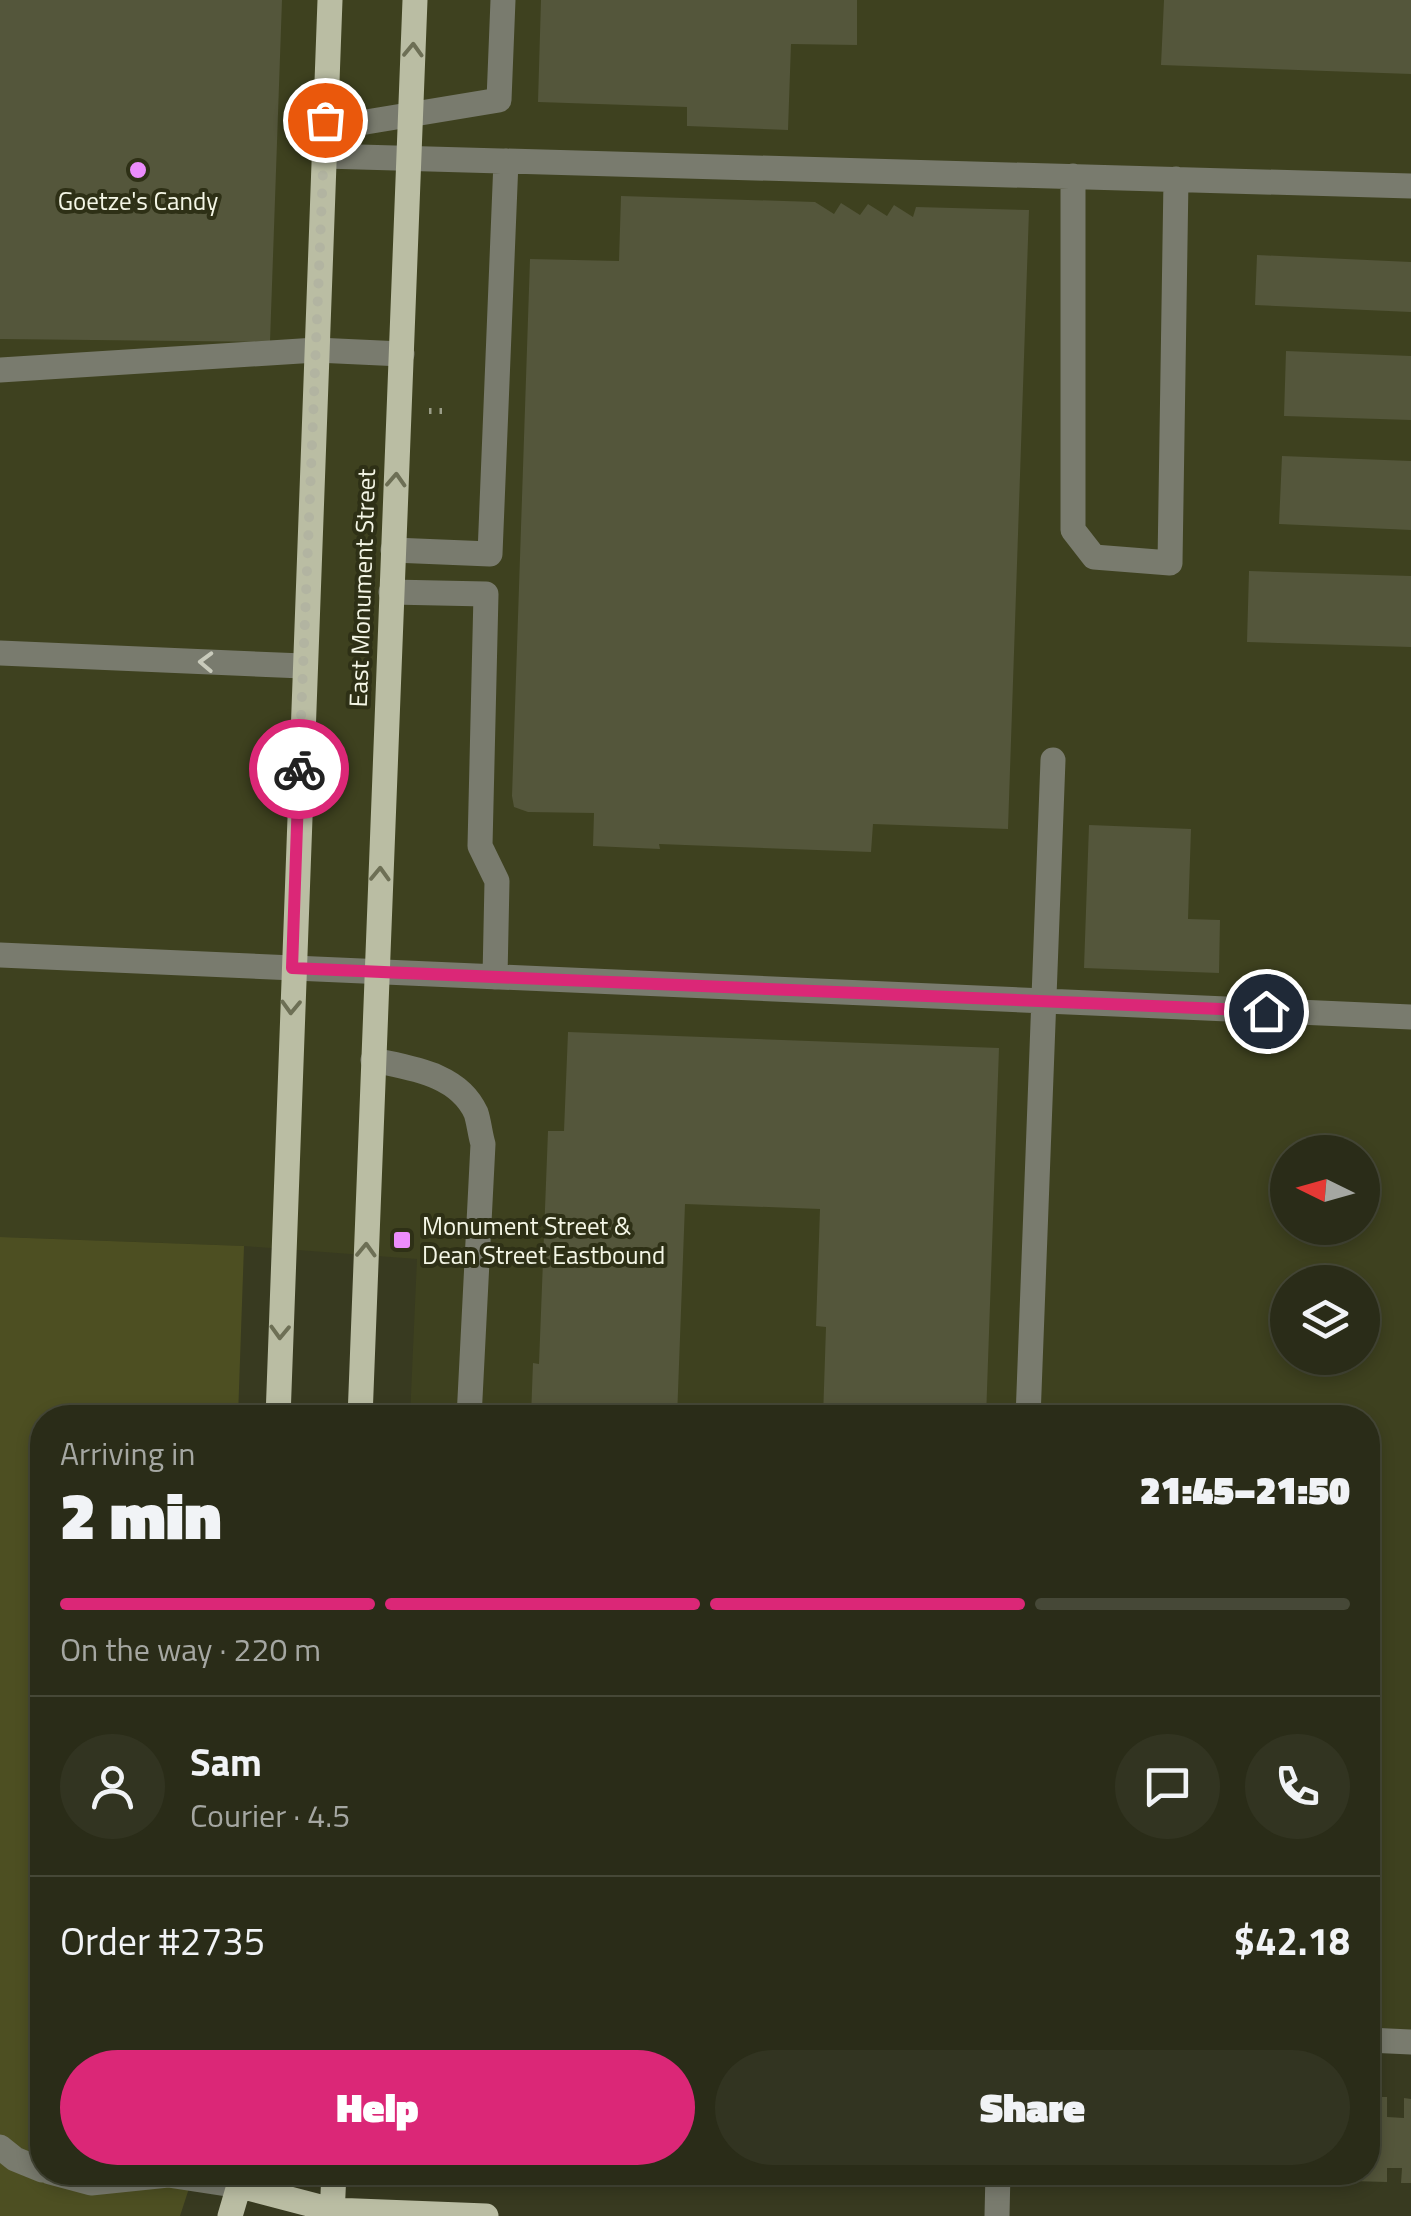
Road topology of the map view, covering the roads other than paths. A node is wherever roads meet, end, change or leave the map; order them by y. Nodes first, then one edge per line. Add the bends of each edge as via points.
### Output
1 (330, 0) edge
2 (415, 0) edge
3 (502, 0) edge
4 (411, 114) junction
5 (325, 120) junction
6 (324, 156) junction
7 (409, 158) junction
8 (506, 160) junction
9 (1073, 176) junction
10 (1176, 179) junction
11 (1411, 186) edge
12 (316, 350) junction
13 (402, 354) junction
14 (0, 370) edge
15 (393, 550) junction
16 (391, 592) junction
17 (0, 653) edge
18 (303, 666) junction
19 (1053, 760) dead end
20 (0, 954) edge
21 (292, 968) junction
22 (376, 972) junction
23 (495, 977) junction
24 (1044, 1002) junction
25 (1411, 1018) edge
26 (373, 1060) junction
27 (278, 1405) edge
28 (360, 1405) edge
29 (470, 1405) edge
30 (1028, 1405) edge
31 (1380, 2041) edge
32 (1411, 2042) edge
33 (0, 2147) edge
34 (30, 2165) edge
35 (239, 2185) edge
36 (256, 2185) edge
37 (333, 2185) edge
38 (997, 2185) edge
39 (331, 2214) edge
40 (230, 2216) edge
41 (486, 2216) edge
42 (996, 2216) edge

1 - 5 main road
4 -> 2 main road, East Monument Street
3 - 4 street via 499,100
4 - 5 street
4 - 7 main road, East Monument Street
5 - 6 main road
6 - 7 street
6 - 12 main road
7 - 8 street
7 - 13 main road, East Monument Street
8 - 9 street
8 - 15 street via 490,554
9 - 10 street
9 - 10 street via 1073,530 1094,558 1170,563
10 - 11 street
12 - 13 street
12 - 14 street
12 - 18 main road
15 -> 13 main road, East Monument Street
15 - 16 main road, East Monument Street
22 -> 16 main road, East Monument Street
16 - 23 street via 486,594 480,846 497,881
18 -> 17 street
18 - 21 main road
19 - 24 street
20 - 21 street
21 - 22 street
21 -> 27 main road
22 - 23 street
22 - 26 main road, East Monument Street
23 - 24 street
24 - 25 street
24 - 30 street
28 -> 26 main road, East Monument Street
26 - 29 street via 428,1072 457,1088 475,1112 482,1144
31 - 32 street
33 - 34 street
35 - 40 main road
36 - 39 main road
37 - 39 main road
38 - 42 street
39 - 41 main road

